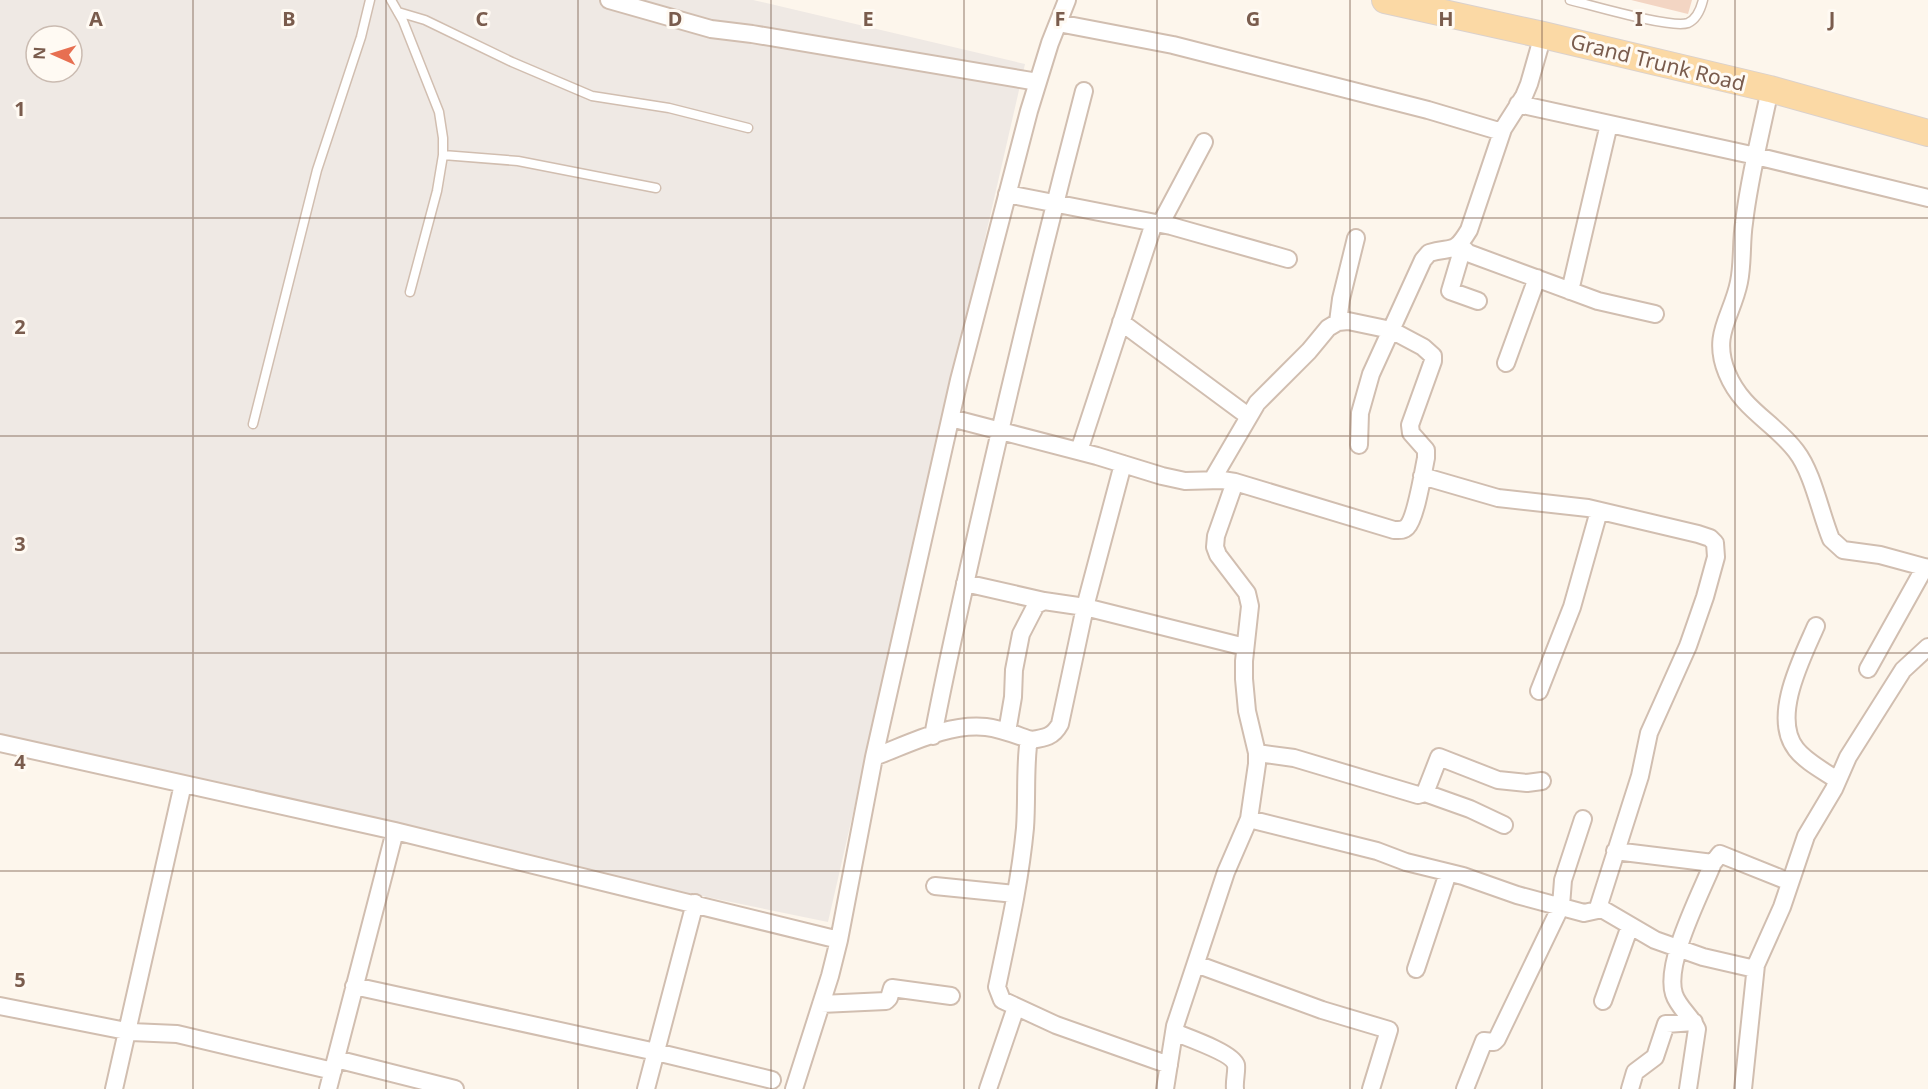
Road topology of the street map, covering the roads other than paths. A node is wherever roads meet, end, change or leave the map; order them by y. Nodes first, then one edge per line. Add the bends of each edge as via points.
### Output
1 (370, 0) edge
2 (391, 0) edge
3 (609, 0) edge
4 (1067, 0) edge
5 (1385, 0) edge
6 (1570, 0) edge
7 (1703, 0) edge
8 (398, 12) junction
9 (1058, 23) junction
10 (1543, 34) junction
11 (1038, 82) junction
12 (1770, 89) junction
13 (1084, 91) dead end
14 (1518, 104) junction
15 (1609, 124) junction
16 (748, 128) dead end
17 (1502, 132) junction
18 (1928, 133) edge
19 (1204, 142) dead end
20 (443, 155) junction
21 (1756, 156) junction
22 (656, 188) dead end
23 (1007, 194) junction
24 (1928, 198) edge
25 (1055, 203) junction
26 (1154, 223) junction
27 (1356, 238) dead end
28 (1458, 246) junction
29 (1288, 258) dead end
30 (1537, 278) junction
31 (1570, 291) junction
32 (410, 292) dead end
33 (1478, 301) dead end
34 (1655, 314) dead end
35 (1121, 322) junction
36 (1338, 322) junction
37 (1391, 330) junction
38 (1506, 363) dead end
39 (1248, 416) junction
40 (951, 418) junction
41 (253, 423) dead end
42 (1000, 431) junction
43 (1359, 445) dead end
44 (1079, 451) junction
45 (1123, 464) junction
46 (1422, 476) junction
47 (1212, 480) junction
48 (1234, 482) junction
49 (1599, 511) junction
50 (1926, 568) edge
51 (965, 583) junction
52 (1044, 601) junction
53 (1085, 607) junction
54 (1816, 626) dead end
55 (1245, 647) junction
56 (1928, 647) edge
57 (1868, 669) dead end
58 (1539, 691) dead end
59 (1007, 732) junction
60 (933, 736) junction
61 (1031, 740) junction
62 (0, 743) edge
63 (1257, 753) junction
64 (874, 757) junction
65 (1837, 780) junction
66 (1542, 781) dead end
67 (183, 784) junction
68 (1425, 793) junction
69 (1249, 819) junction
70 (1583, 819) dead end
71 (1504, 825) dead end
72 (395, 831) junction
73 (1615, 851) junction
74 (1713, 863) junction
75 (1449, 873) junction
76 (1790, 882) junction
77 (935, 886) dead end
78 (1016, 894) junction
79 (695, 903) junction
80 (1562, 906) junction
81 (1598, 908) junction
82 (1630, 926) junction
83 (839, 940) junction
84 (1678, 948) junction
85 (1196, 964) junction
86 (1416, 969) dead end
87 (1755, 969) junction
88 (354, 986) junction
89 (951, 996) dead end
90 (1603, 1001) dead end
91 (821, 1004) junction
92 (0, 1006) edge
93 (1016, 1007) junction
94 (1694, 1022) junction
95 (127, 1031) junction
96 (1174, 1032) junction
97 (656, 1052) junction
98 (334, 1065) junction
99 (1169, 1065) junction
100 (772, 1080) dead end
101 (114, 1089) edge
102 (328, 1089) edge
103 (455, 1089) edge
104 (646, 1089) edge
105 (794, 1089) edge
106 (988, 1089) edge
107 (1165, 1089) edge
108 (1235, 1089) edge
109 (1371, 1089) edge
110 (1465, 1089) edge
111 (1630, 1089) edge
112 (1688, 1089) edge
113 (1743, 1089) edge

1 - 41 lane via 317,170
2 - 8 lane
3 - 11 street via 711,29
4 - 9 street
5 - 10 main road, Grand Trunk Road
6 - 7 lane via 1678,24 1695,17
8 - 16 lane via 425,20 592,96 669,108
8 - 20 lane via 439,112
9 - 11 street
9 - 17 street via 1173,45
10 - 12 main road, Grand Trunk Road
10 - 14 street via 1529,84
11 - 23 street
12 - 18 main road, Grand Trunk Road
12 - 21 street
13 - 25 street
14 - 15 street
14 - 17 street
15 - 21 street
15 - 31 street
17 - 28 street via 1469,230
19 - 26 street via 1162,221
20 - 22 lane via 518,161
20 - 32 lane
21 - 24 street
21 - 50 street via 1744,221 1739,282 1721,337 1727,374 1737,393 1797,452 1837,546
23 - 25 street
23 - 40 street
25 - 26 street
25 - 42 street
26 - 29 street
26 - 35 street
27 - 36 street
28 - 30 street
28 - 33 street via 1461,254 1450,291
28 - 37 street via 1429,253 1423,260
30 - 31 street
30 - 38 street
31 - 34 street
35 - 39 street
35 - 44 street
36 - 37 street
36 - 39 street via 1328,328
37 - 43 street via 1371,374 1360,414
37 - 46 street via 1433,356 1410,425 1411,433 1426,450
39 - 47 street
40 - 42 street
40 - 64 street
42 - 44 street
42 - 51 street
44 - 45 street
45 - 47 street via 1185,481
45 - 53 street
46 - 48 street via 1409,526 1402,530
46 - 49 street via 1498,498 1570,504
47 - 48 street
48 - 55 street via 1215,547 1247,592 1250,606
49 - 58 street via 1572,608
49 - 73 street via 1710,538 1716,550 1688,646 1649,733 1640,776
50 - 57 street
51 - 52 street
51 - 60 street
52 - 53 street
52 - 59 street via 1036,605 1021,633
53 - 55 street
53 - 61 street via 1059,724 1049,738
54 - 65 street via 1789,696 1788,734 1798,752
55 - 63 street via 1247,711
56 - 65 street via 1902,670
59 - 60 street via 964,727
59 - 61 street
60 - 64 street
61 - 78 street
62 - 67 street
63 - 68 street via 1294,758 1418,795
63 - 69 street
64 - 83 street
65 - 76 street via 1806,836
66 - 68 street via 1498,780 1439,757
67 - 72 street
67 - 95 street
68 - 71 street
69 - 75 street
69 - 85 street via 1226,872
70 - 80 street via 1563,880
72 - 79 street
72 - 88 street
73 - 74 street
73 - 81 street
74 - 76 street via 1720,854
74 - 84 street
75 - 80 street
75 - 86 street
76 - 87 street
77 - 78 street
78 - 93 street via 997,987 1002,1000
79 - 83 street
79 - 97 street
80 - 81 street via 1584,913
80 - 110 street via 1497,1039 1484,1041
81 - 82 street
82 - 84 street
82 - 90 street
83 - 91 street
84 - 87 street
84 - 94 street via 1674,994
85 - 96 street
85 - 109 street via 1389,1030
87 - 113 street
88 - 97 street
88 - 98 street
89 - 91 street via 892,988 886,1001
91 - 105 street
92 - 95 street
93 - 99 street
93 - 106 street
94 - 111 street via 1666,1024 1655,1057 1635,1072
94 - 112 street via 1697,1036
95 - 98 street via 177,1034
95 - 101 street
96 - 99 street
96 - 108 street via 1233,1059
97 - 100 street
97 - 104 street
98 - 102 street
98 - 103 street
99 - 107 street

